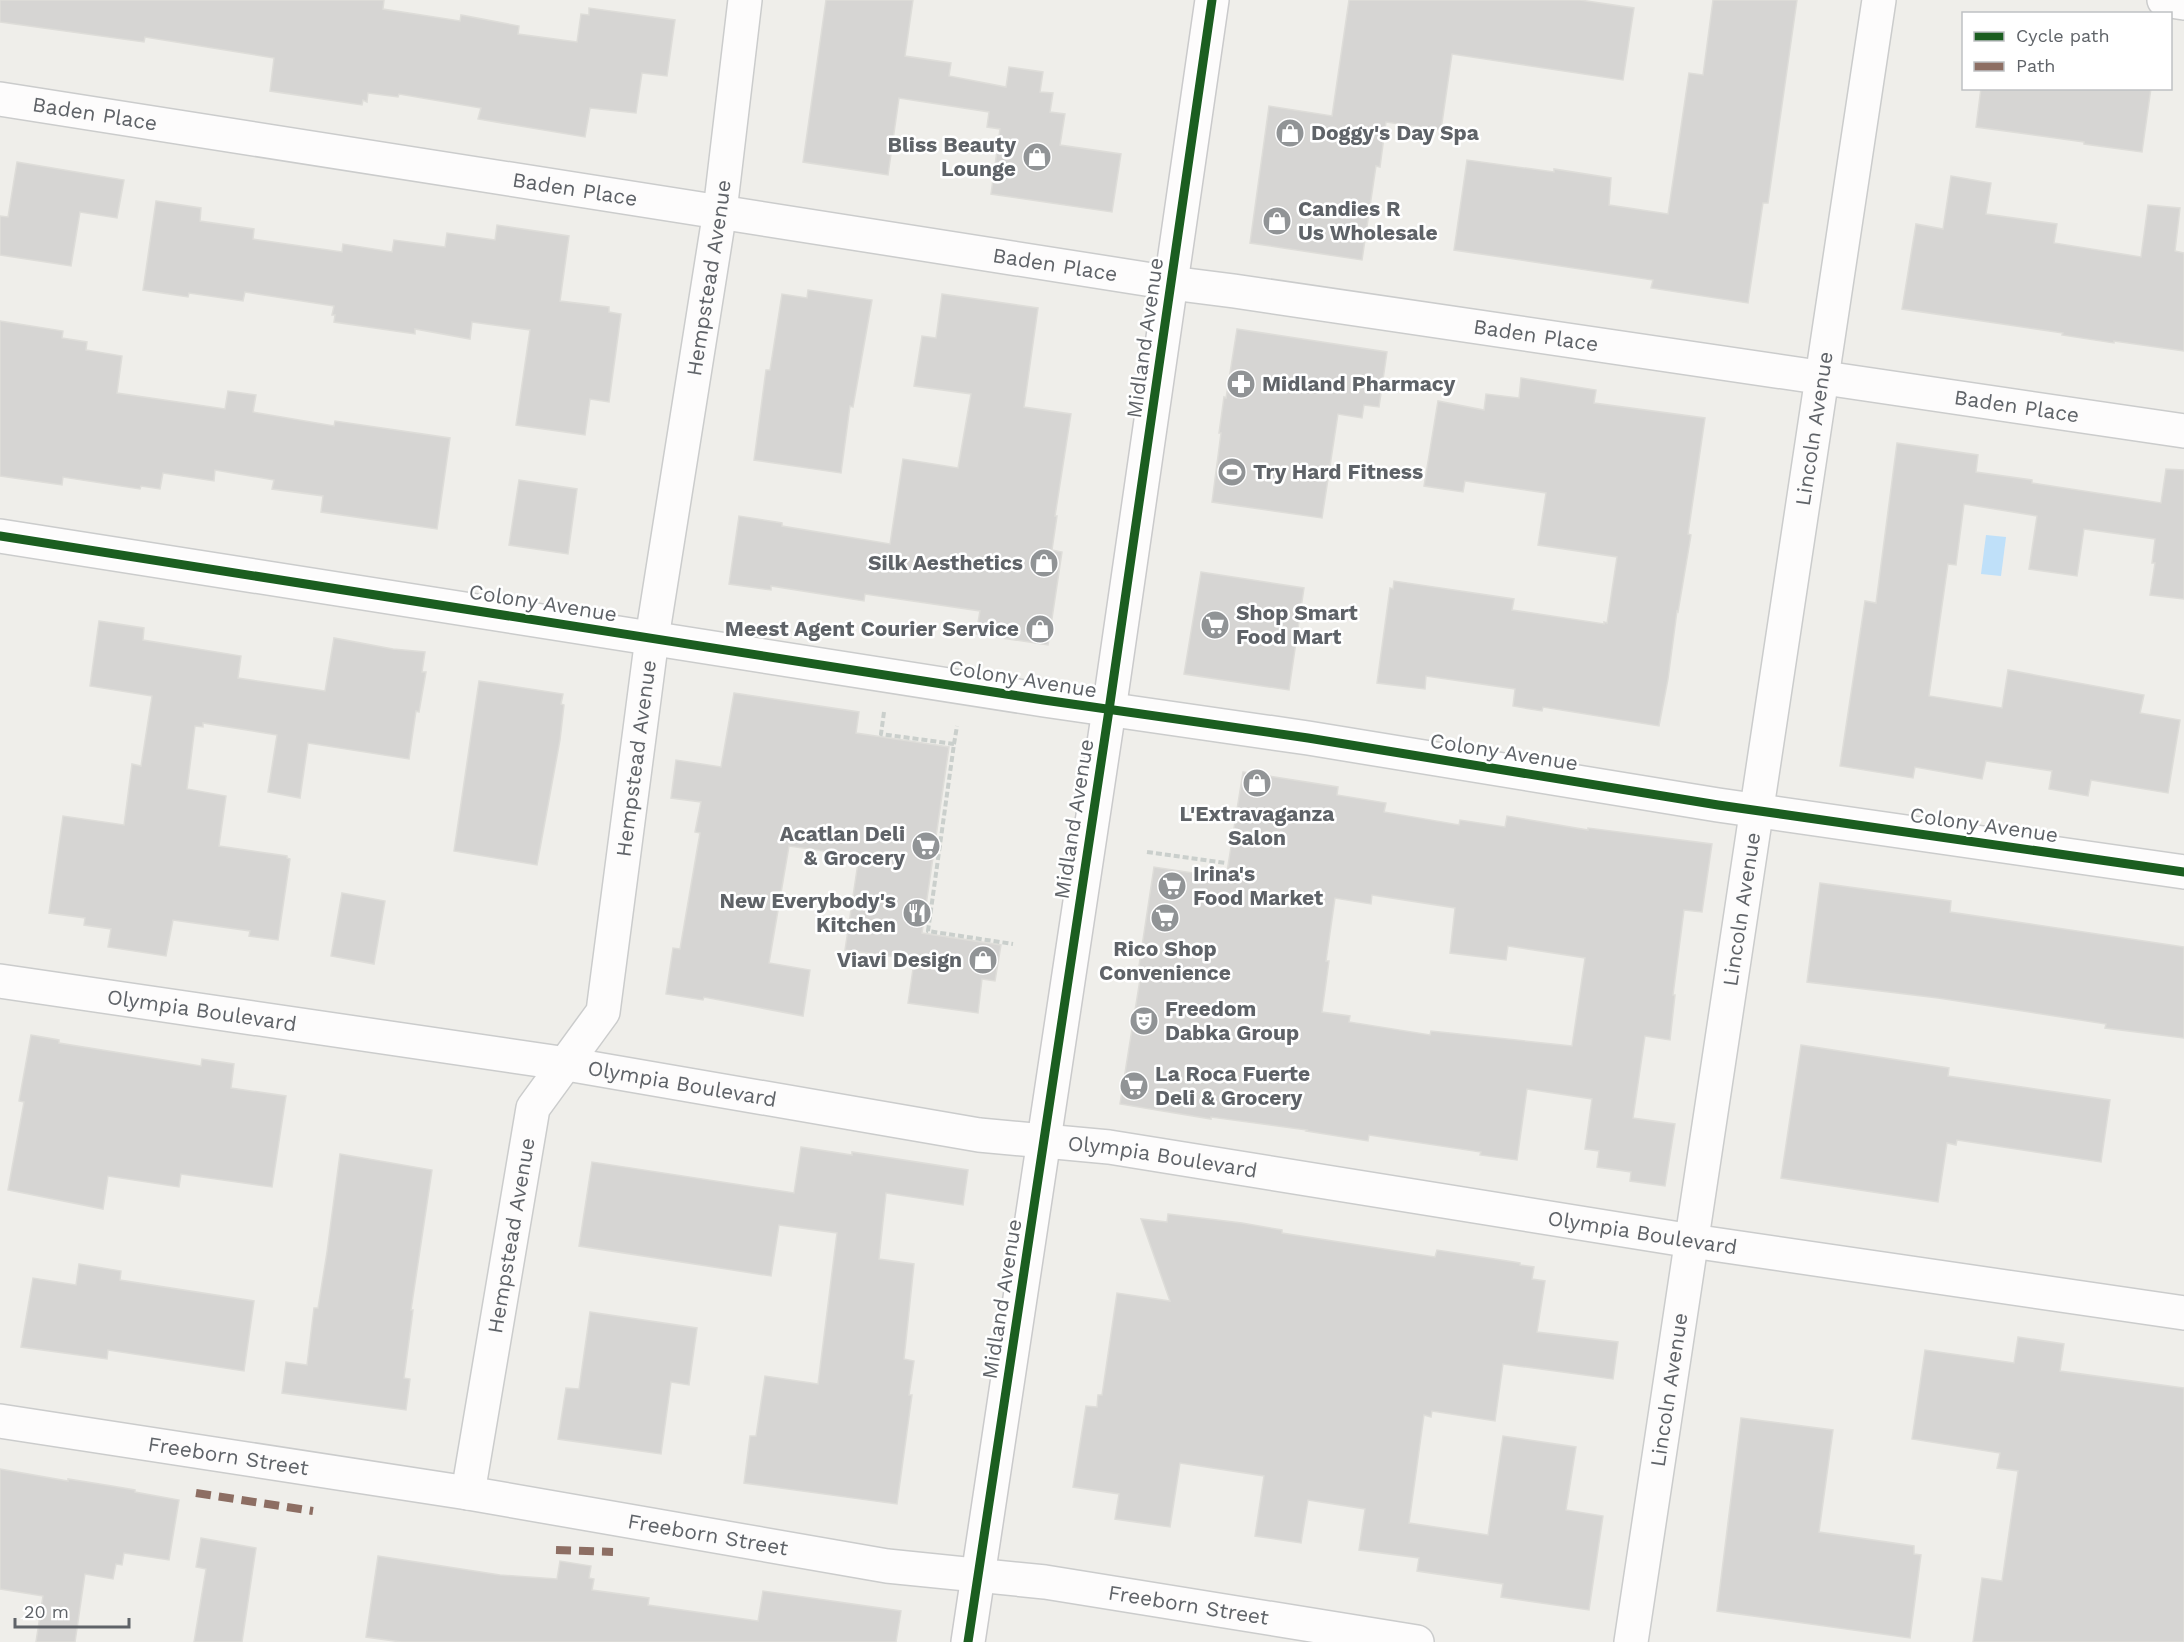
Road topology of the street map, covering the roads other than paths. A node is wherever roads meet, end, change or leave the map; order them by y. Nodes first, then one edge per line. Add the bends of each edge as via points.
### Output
1 (745, 0) edge
2 (1212, 0) edge
3 (1879, 0) edge
4 (2164, 0) edge
5 (2184, 3) edge
6 (0, 99) edge
7 (720, 211) junction
8 (1171, 283) junction
9 (1822, 379) junction
10 (2184, 431) edge
11 (0, 536) edge
12 (652, 638) junction
13 (1109, 710) junction
14 (1758, 811) junction
15 (2184, 872) edge
16 (0, 981) edge
17 (567, 1064) junction
18 (1043, 1141) junction
19 (1692, 1241) junction
20 (2184, 1313) edge
21 (0, 1421) edge
22 (468, 1493) junction
23 (978, 1576) junction
24 (968, 1642) edge
25 (1417, 1642) edge
26 (1630, 1642) edge

1 - 7 street, Hempstead Avenue
2 - 8 street, Midland Avenue
3 - 9 street, Lincoln Avenue
4 - 5 street
6 - 7 street, Baden Place
7 - 8 street, Baden Place
7 - 12 street, Hempstead Avenue
8 - 9 street, Baden Place
8 - 13 street, Midland Avenue
9 - 10 street, Baden Place
9 - 14 street, Lincoln Avenue
11 - 12 street, Colony Avenue
12 - 13 street, Colony Avenue
12 - 17 street, Hempstead Avenue via 603,1012
13 - 14 street, Colony Avenue
13 - 18 street, Midland Avenue
14 - 15 street, Colony Avenue
14 - 19 street, Lincoln Avenue
16 - 17 street, Olympia Boulevard
17 - 18 street, Olympia Boulevard via 979,1135
17 - 22 street, Hempstead Avenue via 533,1108
18 - 19 street, Olympia Boulevard via 1144,1153
18 - 23 street, Midland Avenue
19 - 20 street, Olympia Boulevard
19 - 26 street, Lincoln Avenue
21 - 22 street, Freeborn Street
22 - 23 street, Freeborn Street via 886,1566
23 - 24 street, Midland Avenue
23 - 25 street, Freeborn Street via 1045,1582

